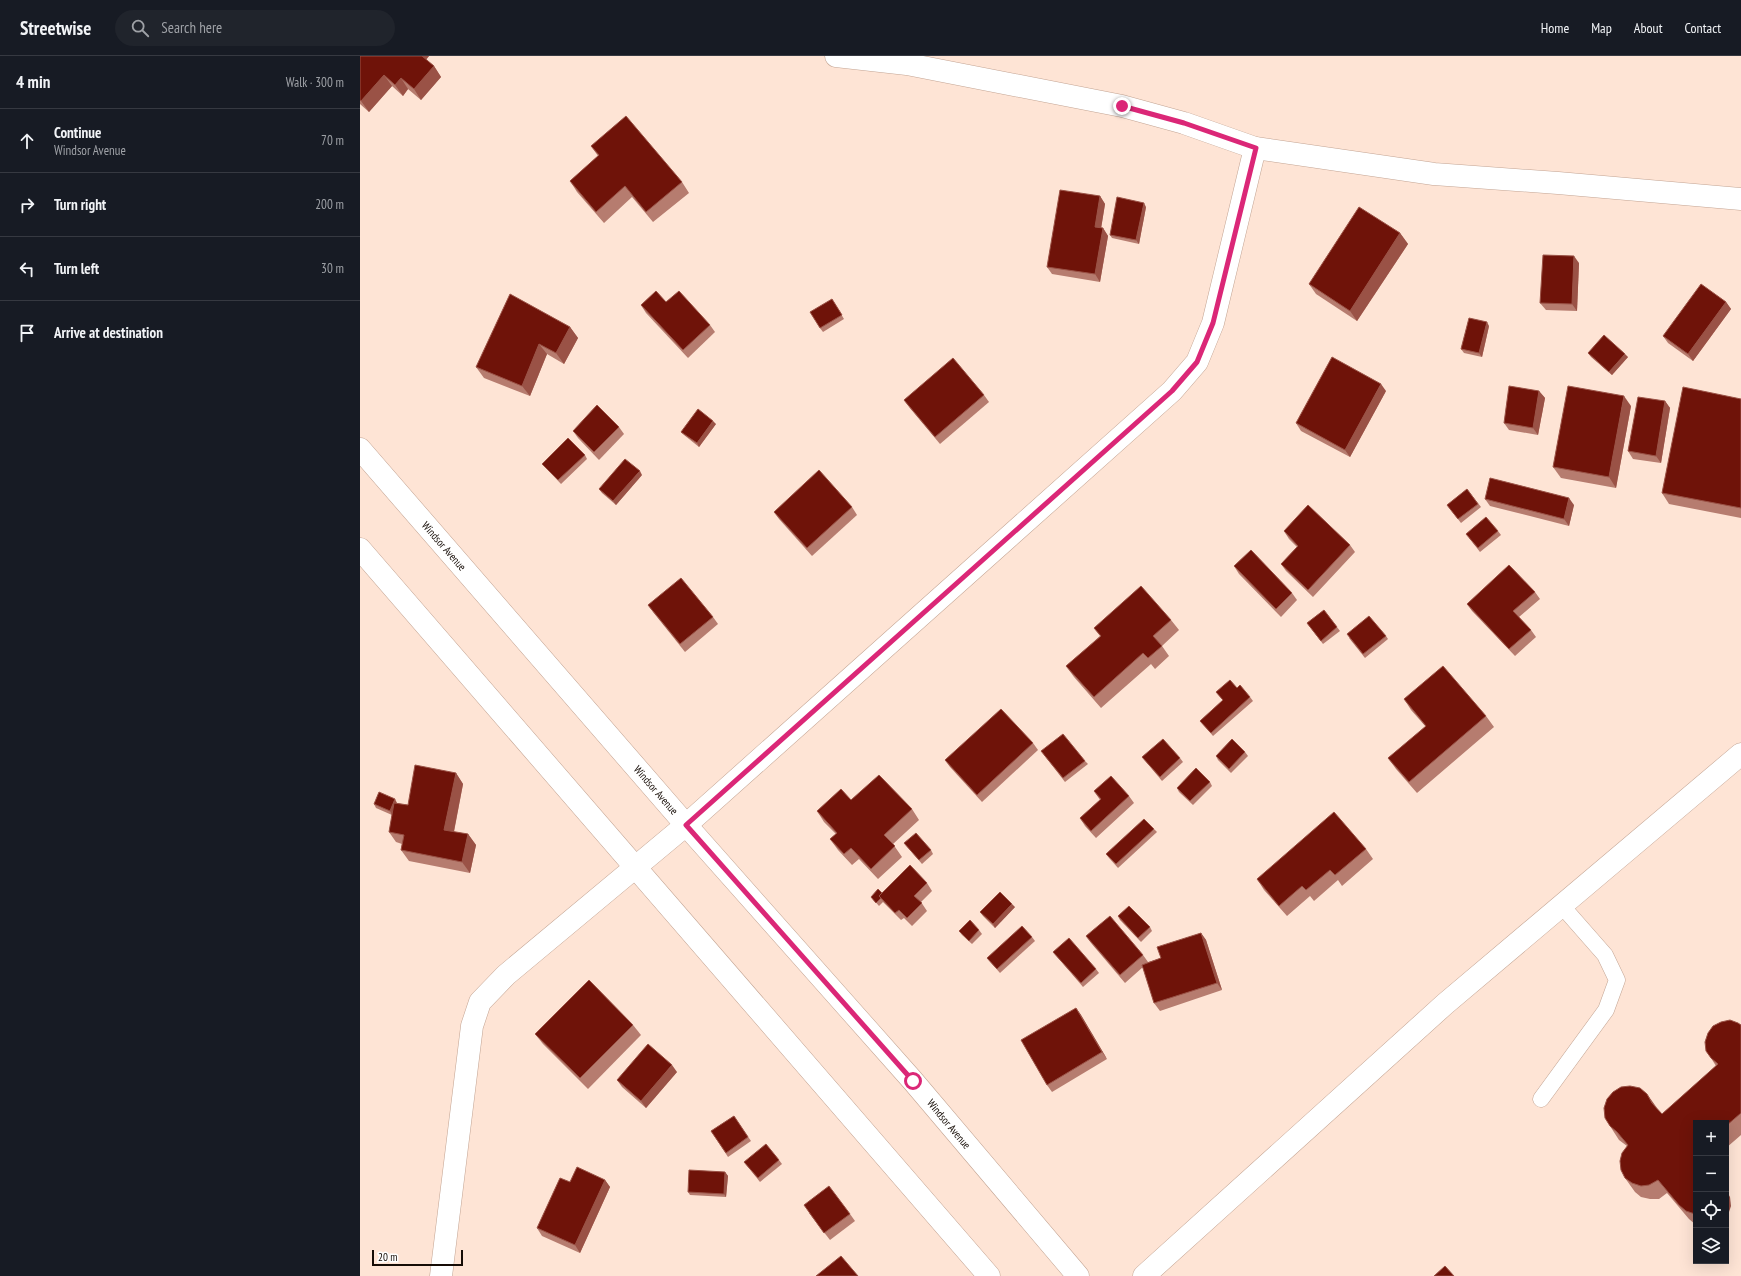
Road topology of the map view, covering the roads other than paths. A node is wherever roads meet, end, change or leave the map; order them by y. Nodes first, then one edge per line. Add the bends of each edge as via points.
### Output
1 (836, 56) edge
2 (1256, 148) junction
3 (1741, 200) edge
4 (360, 449) edge
5 (360, 549) edge
6 (1741, 754) edge
7 (686, 825) junction
8 (636, 868) junction
9 (1562, 906) junction
10 (1541, 1099) dead end
11 (441, 1276) edge
12 (989, 1276) edge
13 (1078, 1276) edge
14 (1144, 1276) edge

1 - 2 street via 907,64 1122,106 1184,123
2 - 3 street via 1434,174
2 - 7 street via 1213,323 1197,362 1166,396
4 - 7 street, Windsor Avenue
5 - 8 street
6 - 9 street
7 - 8 street
7 - 13 street, Windsor Avenue via 913,1081
8 - 11 street via 506,975 480,1002 472,1026
8 - 12 street
9 - 10 lane via 1605,955 1617,980 1606,1010
9 - 14 street via 1444,1004

